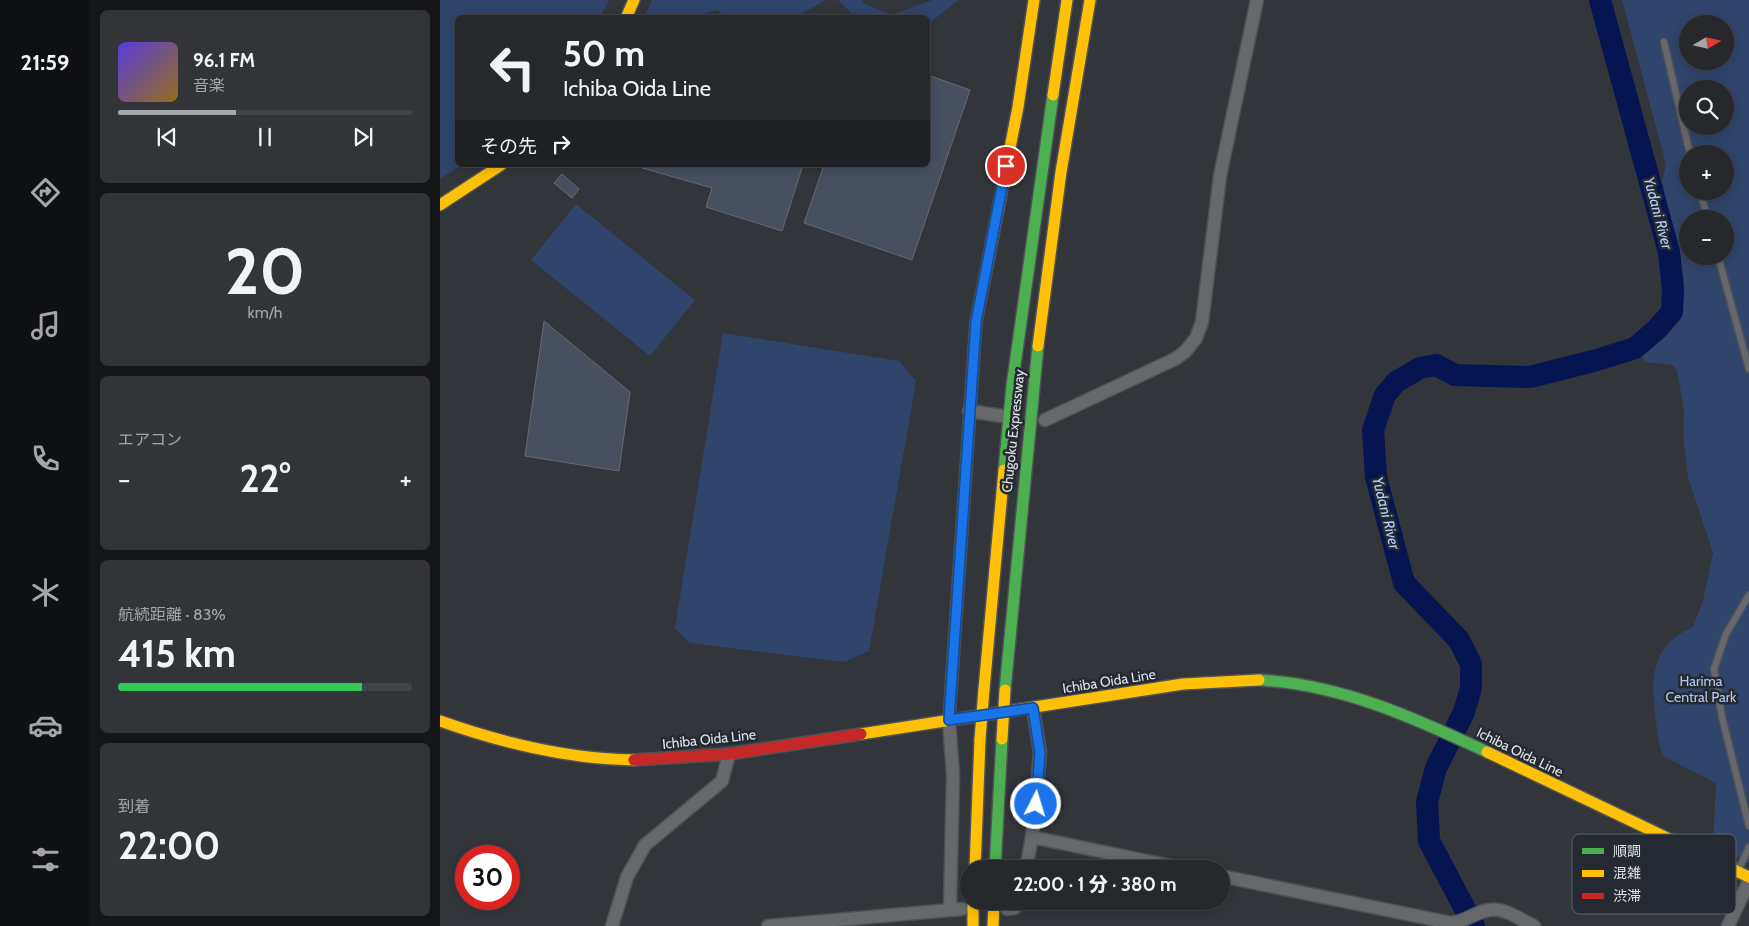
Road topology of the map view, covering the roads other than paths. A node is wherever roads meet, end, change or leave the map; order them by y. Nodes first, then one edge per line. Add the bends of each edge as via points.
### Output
1 (634, 0) edge
2 (1034, 0) edge
3 (1067, 0) edge
4 (1090, 0) edge
5 (1257, 0) edge
6 (627, 15) edge
7 (1664, 42) dead end
8 (1688, 145) edge
9 (498, 167) edge
10 (440, 205) edge
11 (1720, 265) edge
12 (1749, 369) edge
13 (968, 410) junction
14 (1002, 416) dead end
15 (1045, 420) dead end
16 (1749, 595) edge
17 (1033, 708) junction
18 (949, 720) junction
19 (440, 721) edge
20 (729, 754) junction
21 (1749, 826) edge
22 (1658, 834) edge
23 (1032, 837) junction
24 (1749, 847) edge
25 (975, 860) edge
26 (995, 860) edge
27 (1028, 860) edge
28 (1143, 860) edge
29 (1738, 872) joint
30 (1749, 877) edge
31 (1230, 878) edge
32 (1749, 881) edge
33 (1736, 909) edge
34 (973, 910) edge
35 (994, 910) edge
36 (1734, 914) edge
37 (612, 926) edge
38 (768, 926) edge
39 (973, 926) edge
40 (993, 926) edge
41 (1534, 926) edge
42 (1728, 926) edge

1 - 6 main road
2 - 13 main road via 1018,107 976,322
3 - 25 main road, Chugoku Expressway, bridge via 1034,210 1012,386 980,739
4 - 26 main road, Chugoku Expressway, bridge via 1054,216 1032,391 1005,690
5 - 15 street via 1220,176 1202,322 1196,338 1175,359
7 - 8 lane
9 - 10 main road
11 - 12 lane
13 - 14 street
13 - 18 main road
16 - 21 lane via 1726,634 1714,669 1722,717
17 - 18 main road, Ichiba Oida Line
17 - 22 main road, Ichiba Oida Line via 1223,680 1306,684 1390,708 1437,728
17 - 23 street via 1040,753
18 - 20 main road, Ichiba Oida Line
18 - 38 street via 956,909
19 - 20 main road, Ichiba Oida Line via 512,744 615,760
20 - 37 street via 722,781 645,845 627,877
23 - 27 street
23 - 28 street
24 - 29 lane
29 - 30 main road, Ichiba Oida Line
31 - 41 street via 1451,924 1489,910 1502,910
32 - 33 street
34 - 39 main road
35 - 40 main road
36 - 42 street

